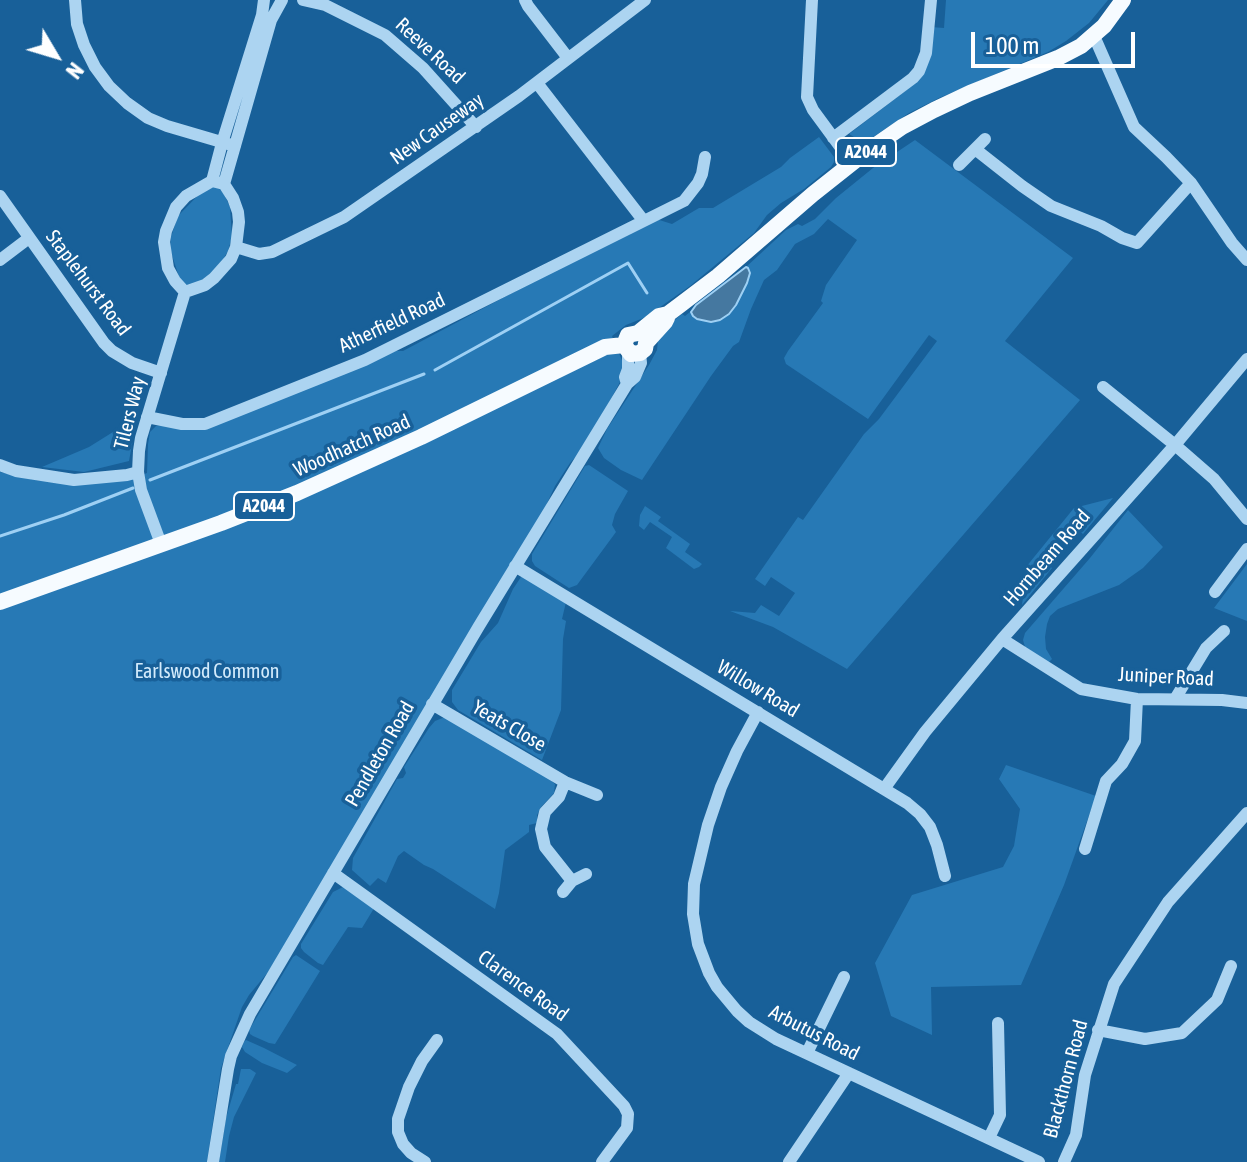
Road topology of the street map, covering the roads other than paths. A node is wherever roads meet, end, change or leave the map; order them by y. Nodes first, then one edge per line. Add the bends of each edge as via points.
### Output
1 (75, 0) edge
2 (264, 0) edge
3 (282, 0) edge
4 (303, 0) edge
5 (525, 0) edge
6 (645, 0) edge
7 (812, 0) edge
8 (931, 0) edge
9 (1123, 0) edge
10 (1094, 36) junction
11 (568, 58) junction
12 (537, 83) junction
13 (476, 127) junction
14 (833, 138) junction
15 (985, 139) dead end
16 (228, 145) junction
17 (975, 149) junction
18 (705, 157) dead end
19 (852, 163) junction
20 (959, 165) dead end
21 (218, 182) junction
22 (1191, 183) junction
23 (0, 196) edge
24 (643, 220) junction
25 (29, 238) junction
26 (236, 247) junction
27 (0, 260) edge
28 (1247, 260) edge
29 (185, 292) junction
30 (635, 345) junction
31 (1247, 359) edge
32 (161, 373) junction
33 (1103, 387) dead end
34 (147, 417) junction
35 (1175, 445) junction
36 (0, 465) edge
37 (138, 472) junction
38 (1247, 519) edge
39 (161, 544) junction
40 (1247, 549) edge
41 (515, 566) junction
42 (1215, 592) dead end
43 (0, 602) edge
44 (1224, 631) dead end
45 (1002, 639) junction
46 (1137, 699) junction
47 (1175, 699) junction
48 (1247, 703) edge
49 (432, 704) junction
50 (758, 712) junction
51 (565, 782) junction
52 (884, 789) junction
53 (597, 795) dead end
54 (1247, 813) edge
55 (1085, 849) dead end
56 (333, 873) junction
57 (586, 874) dead end
58 (945, 876) dead end
59 (572, 881) junction
60 (563, 892) dead end
61 (1231, 966) dead end
62 (844, 977) dead end
63 (998, 1023) dead end
64 (1098, 1030) junction
65 (437, 1040) dead end
66 (807, 1053) junction
67 (849, 1073) junction
68 (989, 1138) junction
69 (213, 1162) edge
70 (425, 1162) edge
71 (602, 1162) edge
72 (789, 1162) edge
73 (1039, 1162) edge
74 (1064, 1162) edge

1 - 16 street via 84,45 109,86 148,118
2 - 16 street
3 - 16 street
4 - 13 street, Reeve Road via 325,5 385,35
5 - 11 street
6 - 11 street, New Causeway
7 - 14 street via 807,97
8 - 14 street via 919,71
9 - 10 main road, A2044
10 - 19 main road, A2044 via 1058,58 934,110
10 - 22 street via 1134,127
11 - 12 street, New Causeway
12 - 13 street, New Causeway
12 - 24 street
13 - 26 street, New Causeway via 344,217 272,252
14 - 19 street
15 - 17 street
16 - 21 street
17 - 20 street
17 - 22 street via 1051,206 1137,243
18 - 24 street, Atherfield Road via 698,183 684,201
19 - 30 main road, A2044
21 - 26 street via 238,212
21 - 29 street via 205,183 186,196 166,231 168,268
22 - 28 street
23 - 25 street, Staplehurst Road
24 - 34 street, Atherfield Road via 365,360 205,424
25 - 27 street
25 - 32 street, Staplehurst Road via 104,343 132,363
26 - 29 street via 214,278
29 - 32 street, Tilers Way
30 - 39 main road, Woodhatch Road / A2044 via 605,347 297,493
30 - 41 street, Pendleton Road via 639,370
31 - 35 street, Hornbeam Road
32 - 34 street, Tilers Way
33 - 35 street
34 - 37 street, Tilers Way
35 - 38 street via 1214,479
35 - 45 street, Hornbeam Road
36 - 37 street via 74,480
37 - 39 street, Tilers Way
39 - 43 main road, Woodhatch Road / A2044
40 - 42 street
41 - 49 street, Pendleton Road
41 - 50 street, Willow Road
44 - 47 street via 1206,648
45 - 46 street, Juniper Road via 1081,689
45 - 52 street, Hornbeam Road
46 - 47 street, Juniper Road
46 - 55 street via 1135,741 1106,781
47 - 48 street, Juniper Road
49 - 51 street, Yeats Close
49 - 56 street, Pendleton Road
50 - 52 street, Willow Road
50 - 66 street, Arbutus Road via 708,825 694,884 694,929 709,973 737,1011 762,1031
51 - 53 street, Yeats Close
51 - 59 street via 545,812 541,829 545,847
52 - 58 street, Willow Road via 925,820
54 - 64 street, Blackthorn Road via 1168,902 1114,984
56 - 69 street, Pendleton Road via 231,1056
56 - 71 street, Clarence Road via 567,1044 628,1114 625,1132
57 - 59 street
59 - 60 street
61 - 64 street via 1217,1000 1182,1033 1145,1039
62 - 66 street
63 - 68 street via 1000,1115
64 - 74 street, Blackthorn Road via 1076,1135
65 - 70 street via 409,1087 398,1119 403,1144
66 - 67 street, Arbutus Road
67 - 68 street, Arbutus Road
67 - 72 street
68 - 73 street, Arbutus Road

